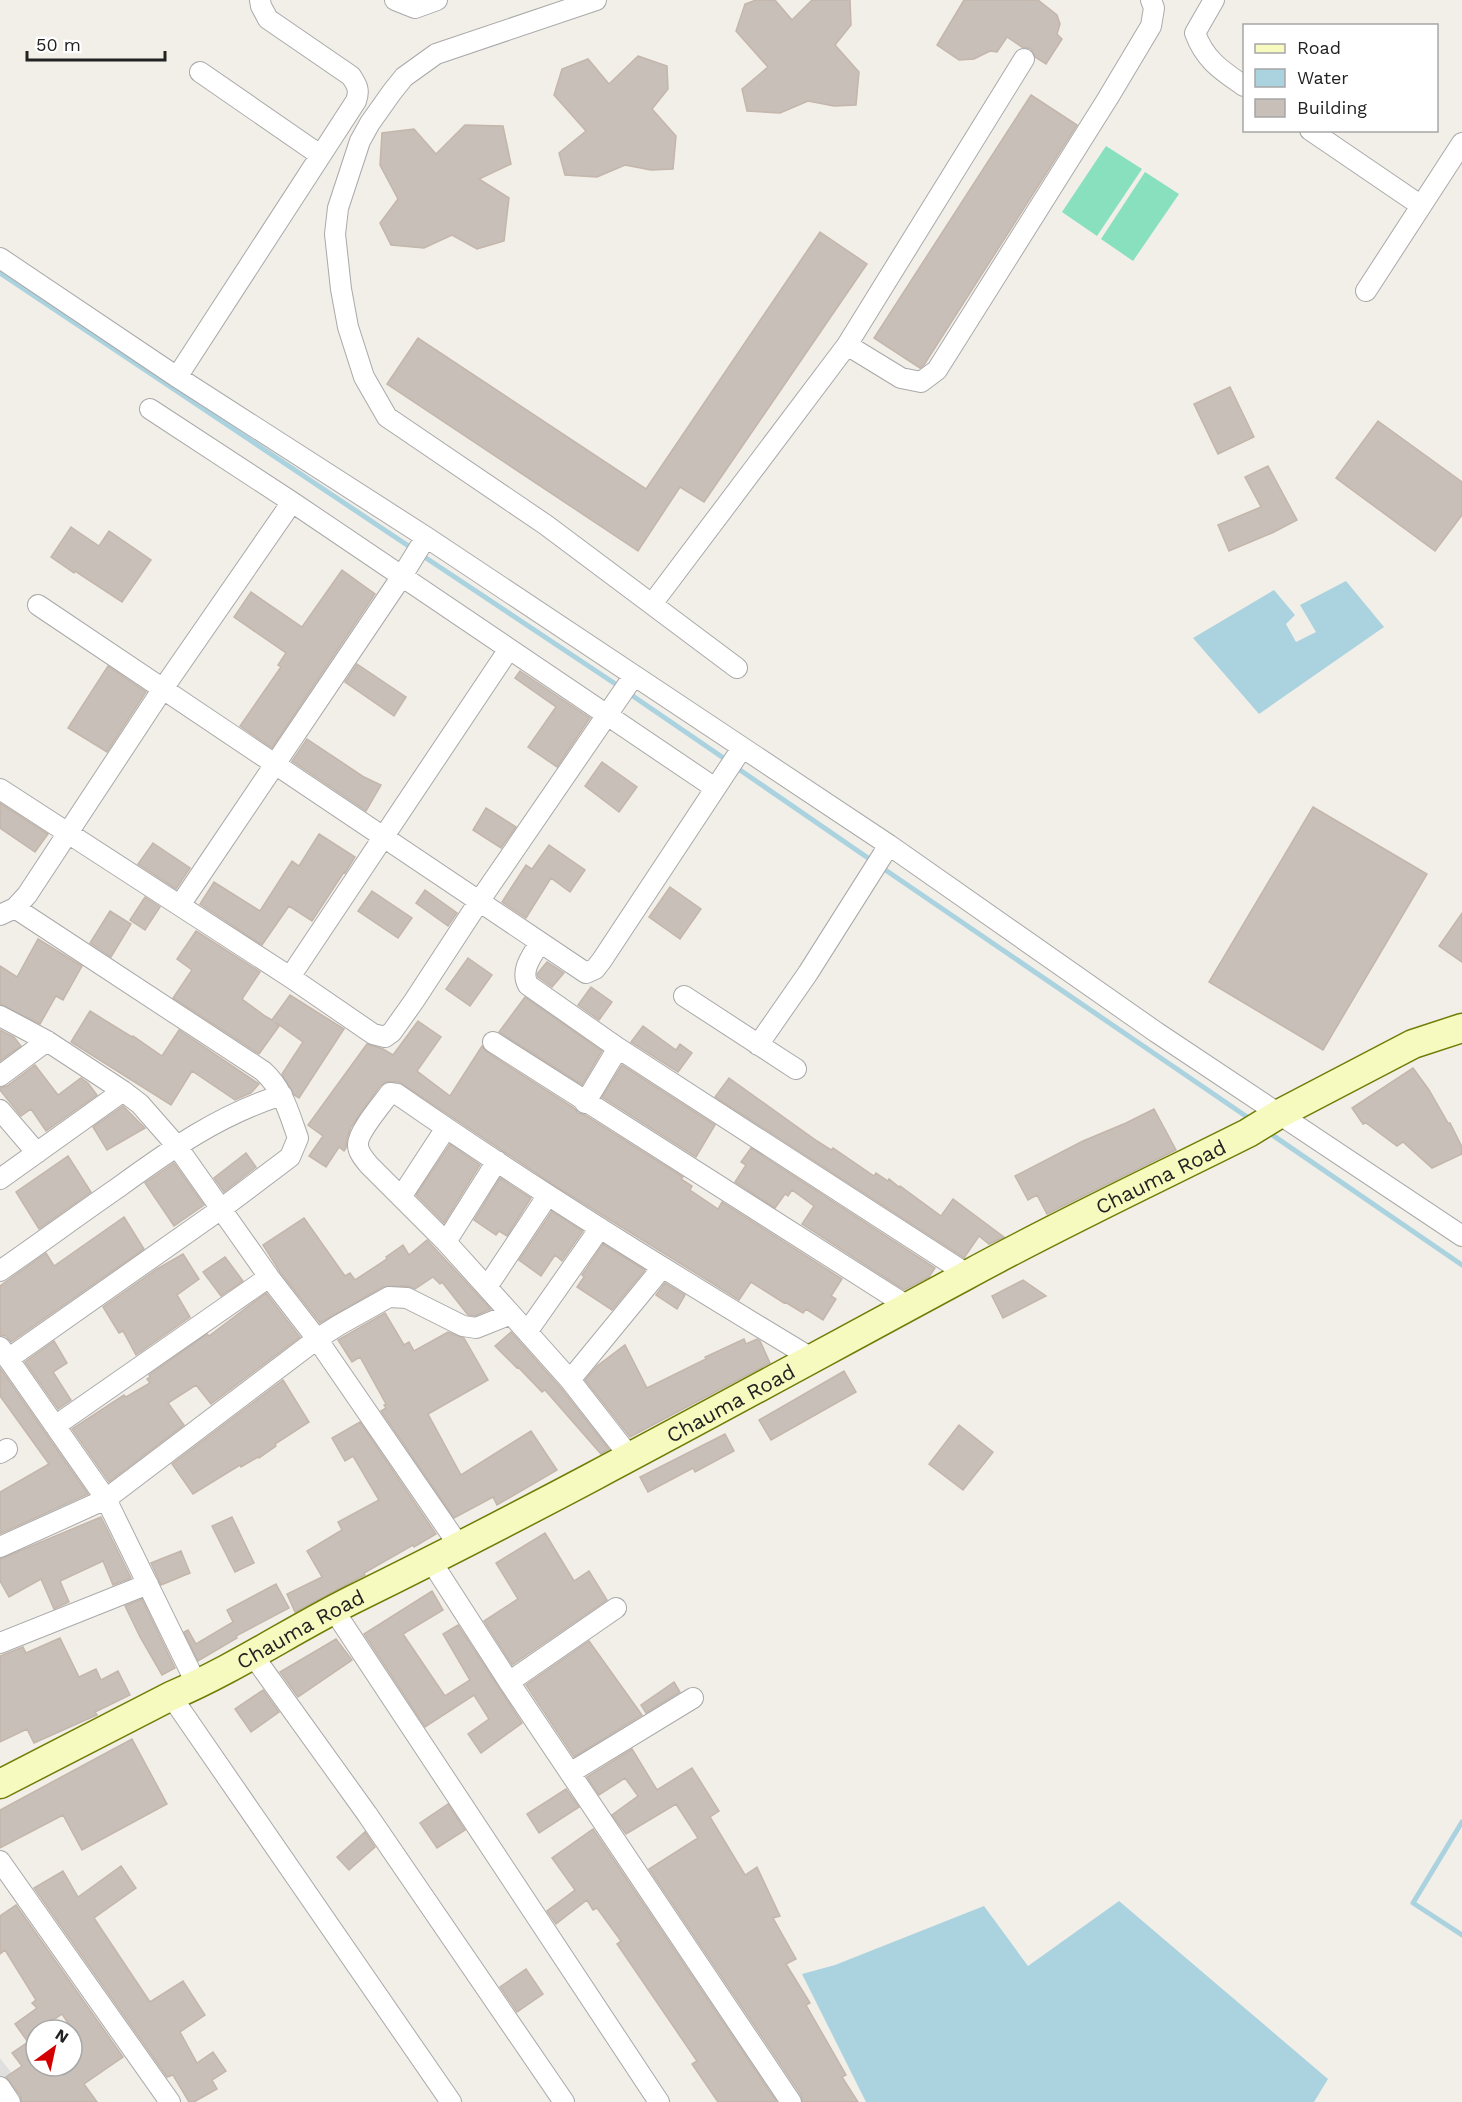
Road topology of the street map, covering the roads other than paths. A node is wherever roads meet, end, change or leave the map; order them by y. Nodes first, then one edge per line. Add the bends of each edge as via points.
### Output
1 (260, 0) edge
2 (395, 0) edge
3 (437, 0) edge
4 (596, 0) edge
5 (1151, 0) edge
6 (1214, 0) edge
7 (1024, 59) dead end
8 (200, 72) dead end
9 (1243, 85) edge
10 (1313, 132) edge
11 (1462, 143) edge
12 (320, 155) junction
13 (1420, 205) junction
14 (0, 258) edge
15 (1366, 291) dead end
16 (848, 345) junction
17 (177, 376) junction
18 (150, 409) dead end
19 (292, 502) junction
20 (421, 547) junction
21 (402, 576) junction
22 (652, 604) junction
23 (38, 606) dead end
24 (509, 649) junction
25 (737, 668) dead end
26 (633, 676) junction
27 (162, 690) junction
28 (607, 715) junction
29 (742, 748) junction
30 (274, 765) junction
31 (715, 788) junction
32 (0, 789) edge
33 (67, 832) junction
34 (383, 838) junction
35 (889, 845) junction
36 (478, 903) junction
37 (180, 905) junction
38 (7, 911) edge
39 (539, 944) junction
40 (290, 977) junction
41 (684, 996) dead end
42 (0, 1016) edge
43 (1462, 1028) edge
44 (47, 1041) junction
45 (493, 1042) dead end
46 (758, 1045) junction
47 (618, 1048) junction
48 (796, 1069) dead end
49 (0, 1076) edge
50 (123, 1091) junction
51 (282, 1095) junction
52 (585, 1102) junction
53 (0, 1110) edge
54 (1266, 1122) junction
55 (446, 1128) junction
56 (177, 1145) junction
57 (37, 1152) junction
58 (496, 1161) junction
59 (0, 1179) edge
60 (548, 1195) junction
61 (401, 1197) junction
62 (221, 1209) junction
63 (600, 1228) junction
64 (1462, 1236) edge
65 (446, 1242) junction
66 (662, 1269) junction
67 (0, 1271) edge
68 (967, 1275) junction
69 (269, 1277) junction
70 (487, 1287) junction
71 (909, 1307) junction
72 (511, 1314) junction
73 (527, 1332) junction
74 (317, 1339) junction
75 (4, 1353) edge
76 (813, 1359) junction
77 (570, 1380) junction
78 (55, 1426) junction
79 (630, 1457) junction
80 (106, 1499) junction
81 (0, 1547) edge
82 (460, 1547) junction
83 (431, 1561) junction
84 (148, 1584) junction
85 (616, 1608) dead end
86 (333, 1609) junction
87 (1, 1640) edge
88 (252, 1654) junction
89 (509, 1682) junction
90 (197, 1685) junction
91 (171, 1696) junction
92 (693, 1698) dead end
93 (570, 1773) junction
94 (0, 1784) edge
95 (0, 1861) edge
96 (0, 2087) edge
97 (10, 2102) edge
98 (170, 2102) edge
99 (451, 2102) edge
100 (564, 2102) edge
101 (659, 2102) edge
102 (790, 2102) edge

1 - 12 street via 273,23 342,69 357,85 356,101
2 - 3 street via 415,8
4 - 22 street via 436,54 405,77 360,141 338,208 335,234 348,327 364,377 387,417 495,489
5 - 16 street via 1151,26 937,370 921,382 901,378
6 - 9 street via 1196,33 1201,49 1216,67
7 - 16 street
8 - 12 street
10 - 13 street
11 - 13 street
12 - 17 street
13 - 15 street
14 - 17 street
16 - 22 street
17 - 20 street
18 - 19 street
19 - 21 street
19 - 27 street
20 - 21 street
20 - 26 street
21 - 24 street
21 - 30 street
22 - 25 street
23 - 27 street
24 - 28 street
24 - 34 street
26 - 28 street
26 - 29 street
27 - 30 street
27 - 33 street
28 - 31 street
28 - 36 street
29 - 31 street
29 - 35 street
30 - 34 street
30 - 37 street
31 - 39 street via 595,969 586,973
32 - 33 street
33 - 37 street
33 - 38 street via 27,895
34 - 36 street
34 - 40 street
35 - 46 street
35 - 54 street via 1156,1032
36 - 39 street
36 - 40 street via 385,1037 374,1034
37 - 40 street
38 - 51 street via 263,1071
39 - 47 street via 525,970 528,985
41 - 46 street
42 - 44 street
43 - 54 street, Chauma Road via 1413,1044
44 - 49 street
44 - 50 street
45 - 52 street
46 - 48 street
47 - 52 street
47 - 68 street
50 - 56 street
50 - 57 street
51 - 56 street via 233,1113
51 - 62 street via 297,1138 290,1157
52 - 71 street
53 - 57 street
54 - 64 street
54 - 68 street, Chauma Road
55 - 58 street
55 - 61 street
55 - 61 street via 390,1093 363,1130 357,1141 359,1150
56 - 62 street
56 - 67 street
57 - 59 street
58 - 60 street
58 - 65 street
60 - 63 street
60 - 70 street
61 - 65 street
62 - 69 street
62 - 75 street
63 - 66 street
63 - 73 street
65 - 70 street
66 - 76 street
66 - 77 street
68 - 71 street, Chauma Road
69 - 74 street
69 - 78 street
70 - 72 street
71 - 76 street, Chauma Road
72 - 73 street
72 - 74 street via 476,1328 463,1326 406,1298 390,1298
73 - 77 street
74 - 80 street
74 - 82 street
75 - 78 street
76 - 79 street, Chauma Road
77 - 79 street
78 - 80 street
79 - 82 street, Chauma Road
80 - 81 street
80 - 84 street
82 - 83 street, Chauma Road
83 - 86 street, Chauma Road
83 - 89 street
84 - 87 street
84 - 90 street
85 - 89 street
86 - 88 street, Chauma Road
86 - 101 street
88 - 90 street, Chauma Road
88 - 100 street
89 - 93 street
90 - 91 street, Chauma Road
91 - 94 street, Chauma Road
91 - 99 street
92 - 93 street
93 - 102 street
95 - 98 street
96 - 97 street

